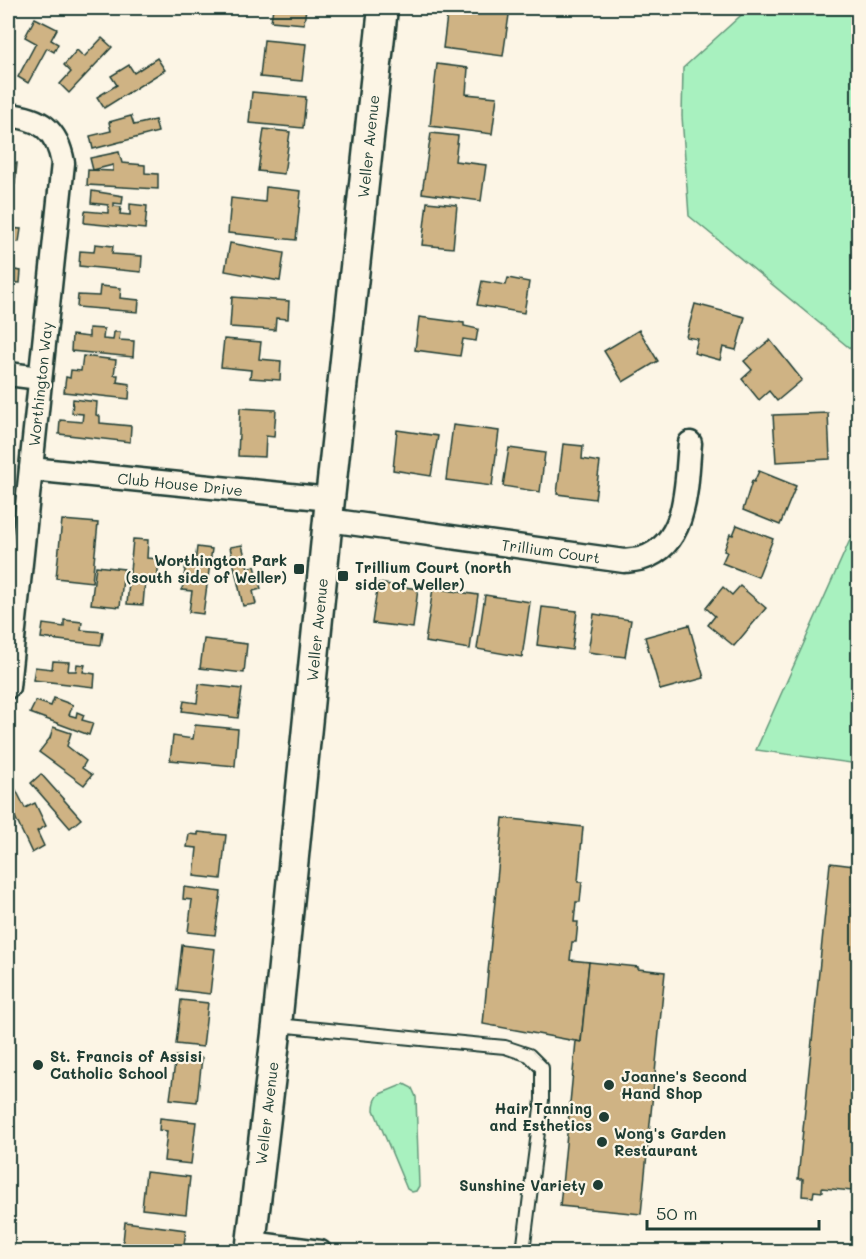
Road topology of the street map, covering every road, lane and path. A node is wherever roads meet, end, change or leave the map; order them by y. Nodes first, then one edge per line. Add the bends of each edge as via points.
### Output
1 (383, 8) edge
2 (8, 115) edge
3 (8, 374) edge
4 (40, 378) junction
5 (690, 443) dead end
6 (31, 469) junction
7 (329, 510) junction
8 (8, 687) edge
9 (277, 1025) junction
10 (250, 1247) edge
11 (320, 1251) edge
12 (523, 1251) edge

1 - 7 street, Weller Avenue
2 - 4 street, Worthington Way via 42,124 60,147 63,163
3 - 4 street
4 - 6 street, Worthington Way
5 - 7 street, Trillium Court via 683,508 674,534 660,549 642,559 624,561
6 - 7 street, Club House Drive
6 - 8 street, Worthington Way
7 - 9 street, Weller Avenue
9 - 10 street, Weller Avenue
9 - 12 lane via 494,1046 529,1054 542,1068 542,1100
10 - 11 street

